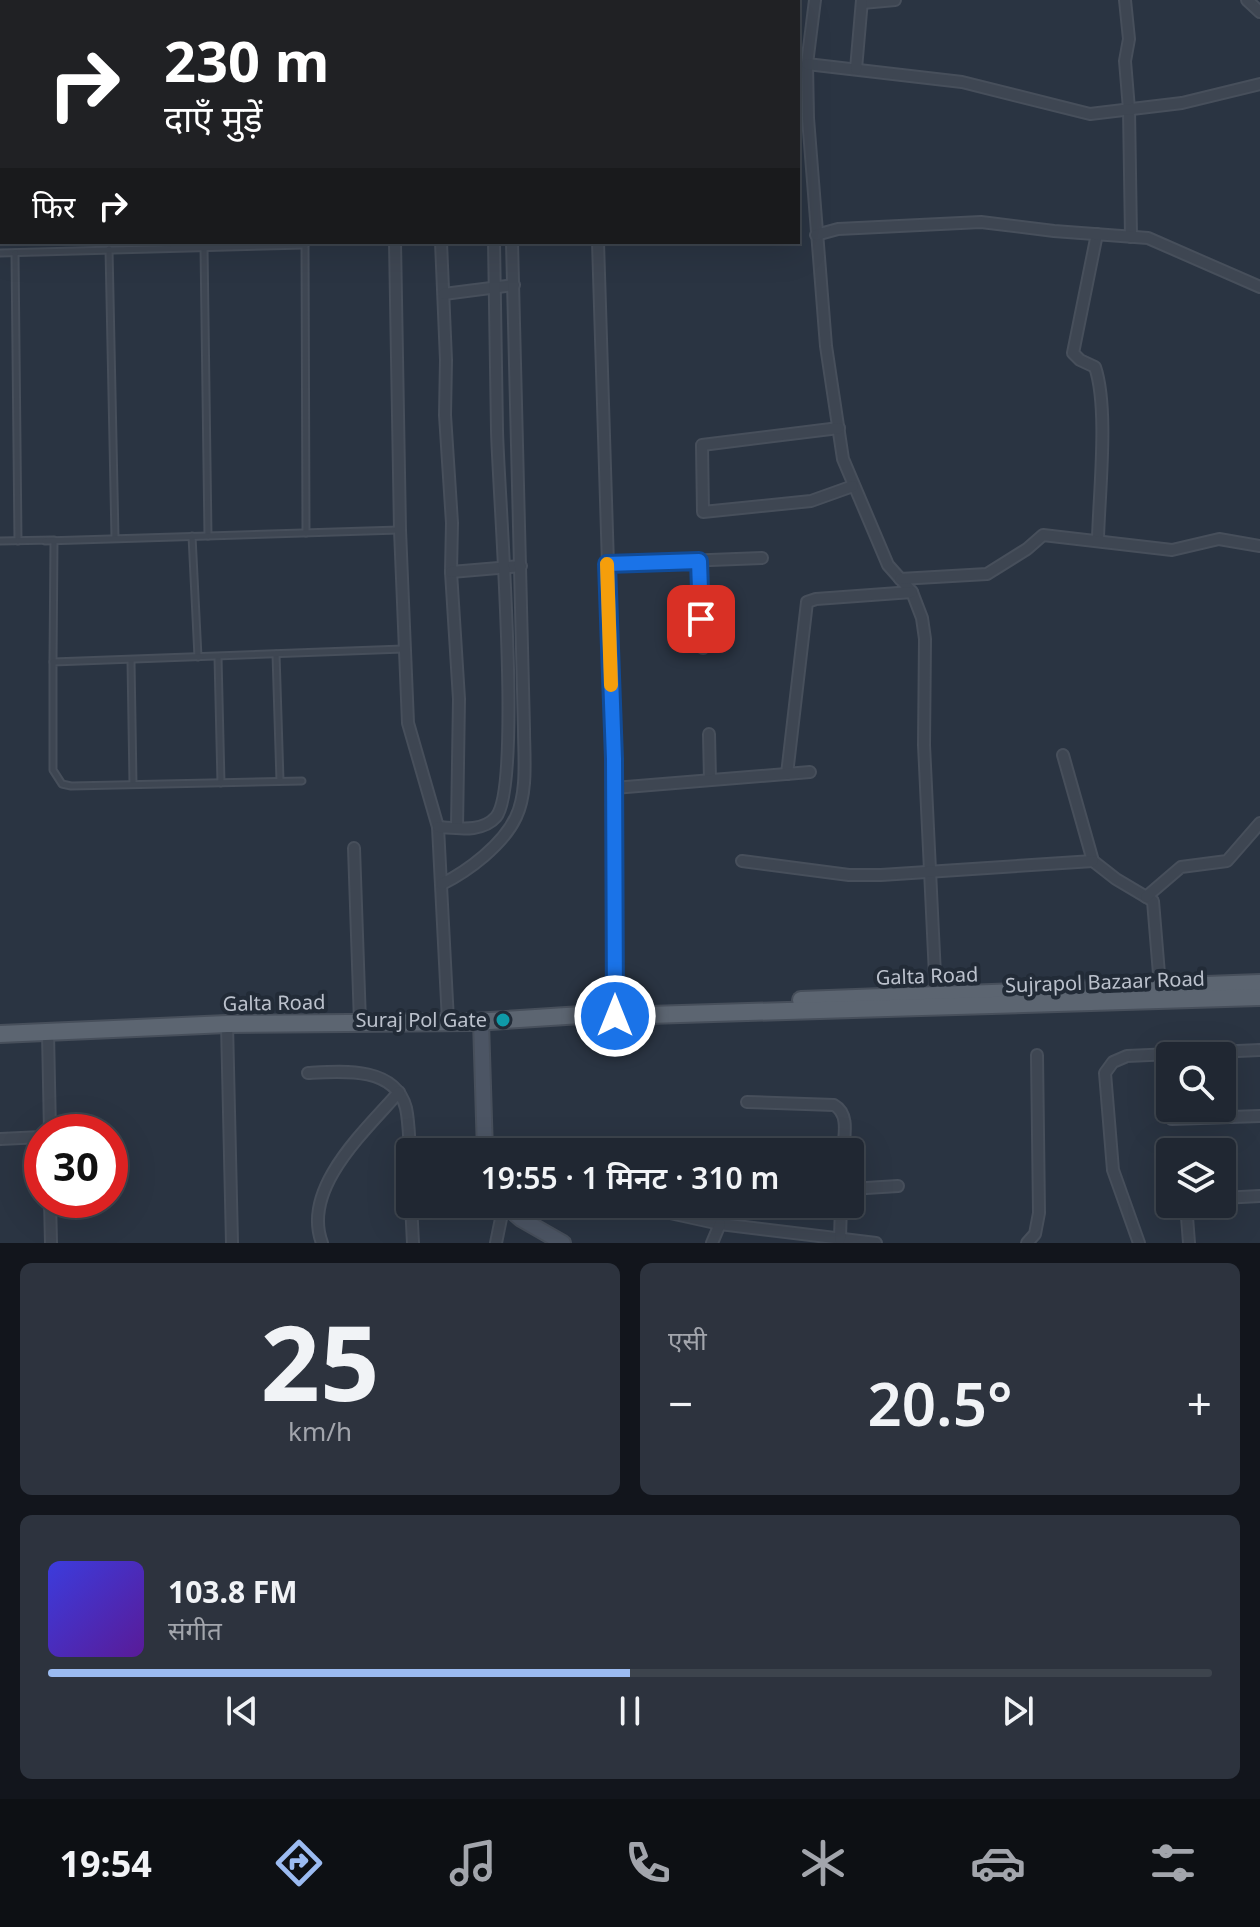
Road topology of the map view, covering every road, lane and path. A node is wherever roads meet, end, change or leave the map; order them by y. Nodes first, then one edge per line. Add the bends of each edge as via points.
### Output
1 (815, 0) edge
2 (895, 0) edge
3 (1125, 0) edge
4 (1247, 0) edge
5 (862, 2) edge
6 (1260, 12) edge
7 (804, 44) edge
8 (807, 64) junction
9 (856, 69) junction
10 (1260, 84) edge
11 (1129, 109) junction
12 (1097, 234) junction
13 (816, 235) junction
14 (1131, 237) junction
15 (305, 244) edge
16 (395, 244) edge
17 (441, 244) edge
18 (494, 244) edge
19 (512, 244) edge
20 (598, 244) edge
21 (204, 247) junction
22 (109, 249) junction
23 (0, 253) edge
24 (15, 253) junction
25 (505, 286) junction
26 (1260, 287) edge
27 (444, 294) junction
28 (508, 415) junction
29 (839, 428) junction
30 (853, 486) junction
31 (400, 530) junction
32 (306, 533) junction
33 (192, 536) junction
34 (208, 536) junction
35 (115, 538) junction
36 (1098, 539) junction
37 (0, 541) edge
38 (18, 541) junction
39 (45, 541) junction
40 (1260, 546) edge
41 (762, 558) dead end
42 (699, 561) junction
43 (607, 564) junction
44 (512, 567) junction
45 (451, 572) junction
46 (900, 579) junction
47 (912, 592) junction
48 (703, 648) dead end
49 (404, 649) junction
50 (276, 654) junction
51 (198, 657) junction
52 (218, 657) junction
53 (131, 661) junction
54 (53, 662) junction
55 (516, 730) junction
56 (709, 734) dead end
57 (1063, 755) dead end
58 (810, 772) dead end
59 (787, 774) junction
60 (710, 780) junction
61 (280, 781) junction
62 (302, 781) dead end
63 (221, 783) junction
64 (133, 784) junction
65 (614, 788) junction
66 (1260, 823) edge
67 (438, 827) junction
68 (457, 828) junction
69 (494, 830) junction
70 (354, 848) dead end
71 (742, 861) dead end
72 (1093, 861) junction
73 (929, 874) junction
74 (442, 884) junction
75 (1146, 897) junction
76 (1260, 983) edge
77 (1160, 986) junction
78 (936, 996) junction
79 (1260, 997) edge
80 (615, 1011) junction
81 (448, 1021) junction
82 (481, 1021) junction
83 (360, 1022) junction
84 (227, 1024) junction
85 (0, 1025) edge
86 (198, 1025) junction
87 (48, 1033) junction
88 (0, 1034) edge
89 (1260, 1050) edge
90 (1236, 1051) edge
91 (1156, 1054) edge
92 (1037, 1055) dead end
93 (308, 1073) dead end
94 (399, 1092) junction
95 (747, 1102) dead end
96 (50, 1114) edge
97 (1260, 1116) edge
98 (1236, 1117) edge
99 (24, 1138) edge
100 (409, 1138) edge
101 (485, 1138) edge
102 (843, 1138) edge
103 (0, 1139) edge
104 (898, 1186) dead end
105 (864, 1188) edge
106 (1260, 1196) edge
107 (1236, 1197) edge
108 (50, 1218) edge
109 (412, 1218) edge
110 (501, 1218) edge
111 (520, 1218) edge
112 (693, 1218) edge
113 (841, 1218) edge
114 (1187, 1218) edge
115 (720, 1224) junction
116 (840, 1239) junction
117 (51, 1243) edge
118 (232, 1243) edge
119 (322, 1243) edge
120 (413, 1243) edge
121 (496, 1243) edge
122 (563, 1243) edge
123 (712, 1243) edge
124 (876, 1243) edge
125 (1027, 1243) edge
126 (1139, 1243) edge
127 (1189, 1243) edge

1 - 7 street
2 - 5 street
3 - 11 street
4 - 6 street
5 - 9 street
7 - 8 street
8 - 9 street
8 - 13 street
9 - 11 street via 962,82 1090,114
10 - 11 street via 1182,103
11 - 14 street
12 - 13 street via 981,222 838,229
12 - 14 street
12 - 36 street via 1073,353 1095,367 1099,380
13 - 29 street
14 - 26 street via 1148,238
15 - 21 lane
15 - 32 lane
16 - 31 street
17 - 27 street
18 - 25 street
19 - 25 street
20 - 43 street
21 - 22 lane
21 - 34 lane
22 - 24 lane
22 - 35 lane
23 - 24 lane
24 - 38 lane
25 - 27 street
25 - 28 street
25 - 28 street
27 - 45 street
28 - 44 street
28 - 44 street
29 - 30 street
29 - 30 street via 702,445 703,512 811,501
30 - 46 street via 888,565
31 - 32 lane
31 - 49 street
32 - 34 lane
33 - 34 lane
33 - 35 lane
33 - 51 lane
35 - 39 lane
36 - 40 street via 1172,550 1219,539
36 - 46 street via 1043,535 987,574
37 - 38 lane
38 - 39 lane
39 - 54 lane via 54,540
41 - 42 street
42 - 43 street
42 - 48 street
43 - 65 street
44 - 45 street
44 - 55 street
44 - 55 street
45 - 68 street via 459,699
46 - 47 street
47 - 59 street via 807,602
47 - 73 street via 925,639
49 - 50 lane
49 - 67 street via 408,723
50 - 52 lane
50 - 61 lane
51 - 52 lane
51 - 53 lane
52 - 63 lane
53 - 54 lane
53 - 64 lane
54 - 64 lane via 56,778 71,786
55 - 69 street
55 - 69 street via 521,797 516,818
56 - 60 street
57 - 72 street
58 - 59 street
59 - 60 street
60 - 65 street
61 - 62 lane
61 - 63 lane
63 - 64 lane
65 - 80 street
66 - 75 street via 1227,861 1181,867
67 - 68 street
67 - 74 street
68 - 69 street
69 - 74 street via 471,867
70 - 83 street
71 - 73 street via 849,875
72 - 73 street
72 - 75 street
73 - 78 street
74 - 81 street
75 - 77 street via 1153,901
76 - 77 main road, Galta Road
77 - 78 main road, Galta Road
78 - 80 main road, Galta Road
79 - 80 main road, Sujrapol Bazaar Road
80 - 82 main road, Galta Road
81 - 82 main road, Galta Road
81 - 83 main road, Galta Road
82 - 101 street
83 - 84 main road, Galta Road
84 - 86 main road, Galta Road
84 - 118 street
85 - 86 main road via 168,1019
86 - 87 main road, Galta Road
87 - 88 main road, Galta Road
87 - 96 street
89 - 90 street
91 - 126 street via 1127,1056 1105,1073 1113,1170
92 - 125 street via 1039,1213 1035,1234
93 - 94 street via 357,1071 374,1075
94 - 100 street
94 - 119 street via 350,1148 320,1199
95 - 102 street via 834,1105 844,1115
97 - 98 street
99 - 103 street
104 - 105 street
106 - 107 street
108 - 117 street
109 - 120 street
110 - 121 street
111 - 122 street
112 - 115 street
113 - 116 street
114 - 127 street
115 - 116 street
115 - 123 street
116 - 124 street

